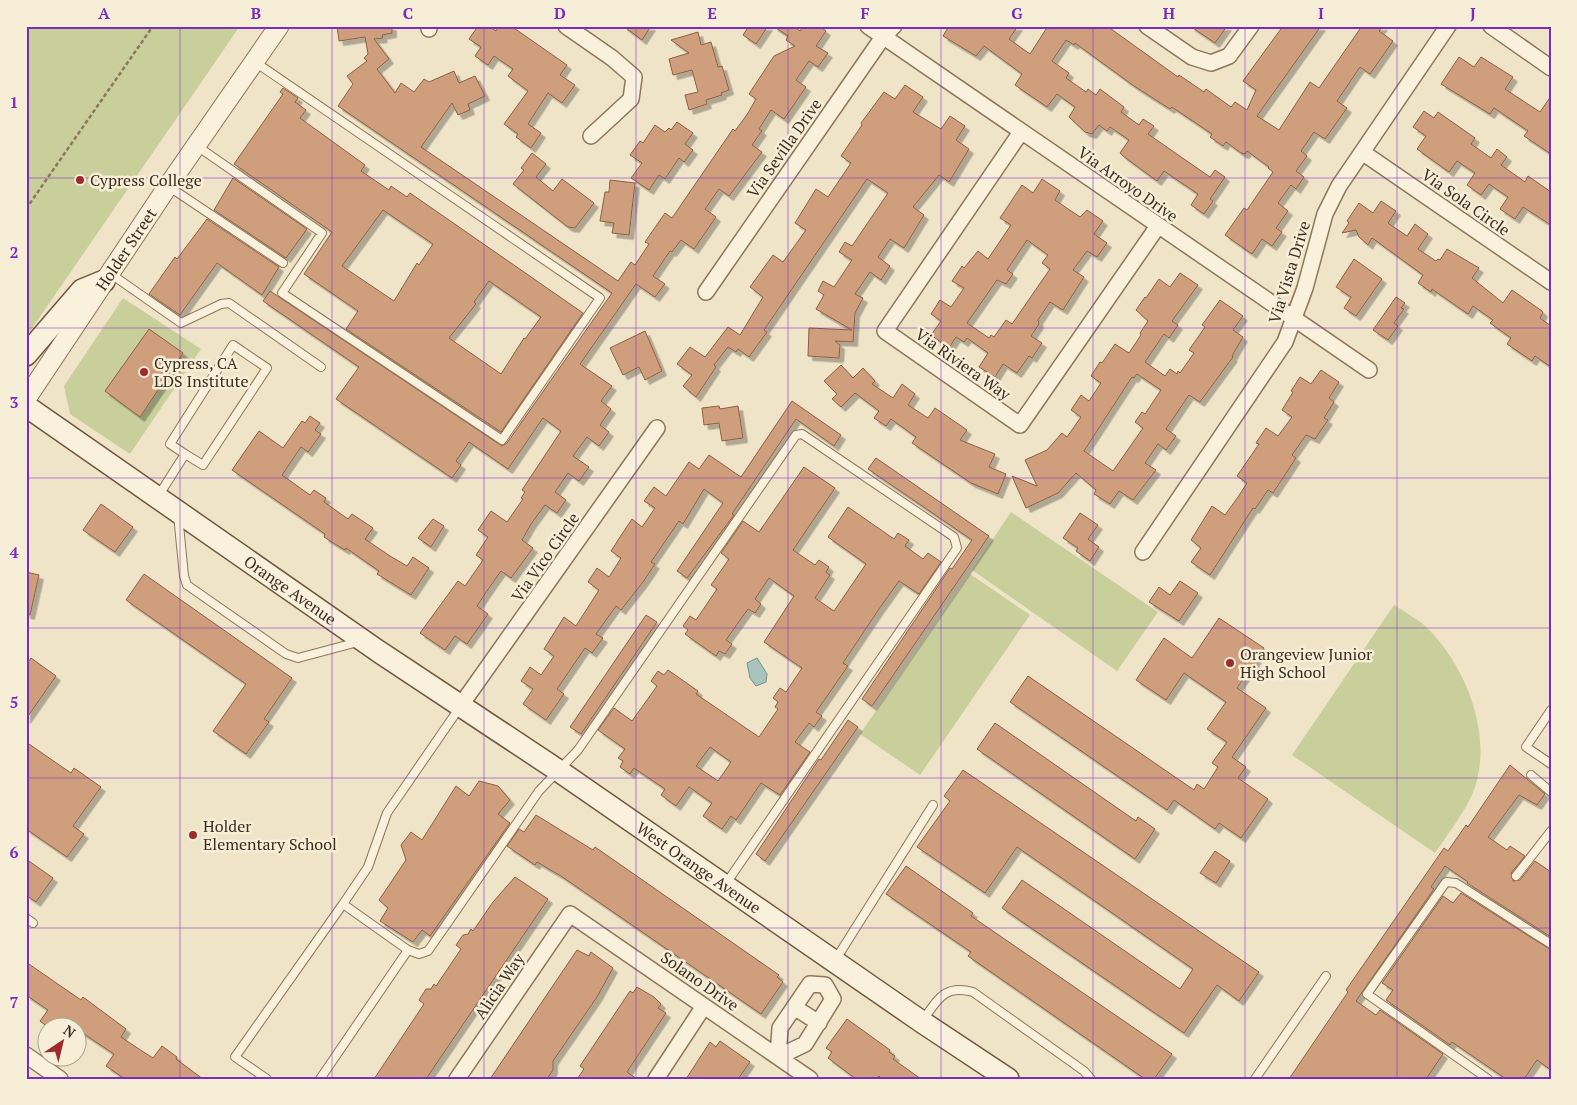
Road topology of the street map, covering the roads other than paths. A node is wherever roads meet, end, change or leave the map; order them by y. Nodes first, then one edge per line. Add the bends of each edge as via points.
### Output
1 (278, 26) edge
2 (566, 26) edge
3 (868, 26) edge
4 (1147, 26) edge
5 (1251, 26) edge
6 (1448, 26) edge
7 (1491, 26) edge
8 (888, 32) edge
9 (255, 61) junction
10 (1551, 68) edge
11 (1021, 132) junction
12 (591, 136) dead end
13 (197, 146) junction
14 (1362, 152) junction
15 (168, 186) junction
16 (1158, 226) junction
17 (283, 263) dead end
18 (107, 277) junction
19 (1551, 282) edge
20 (706, 292) dead end
21 (1294, 319) junction
22 (26, 355) edge
23 (321, 367) dead end
24 (1370, 370) dead end
25 (26, 399) edge
26 (26, 406) edge
27 (657, 428) dead end
28 (185, 454) junction
29 (157, 497) junction
30 (177, 511) junction
31 (1143, 552) dead end
32 (364, 641) junction
33 (461, 706) junction
34 (1551, 710) edge
35 (1551, 764) edge
36 (559, 771) junction
37 (1531, 775) dead end
38 (1551, 792) edge
39 (934, 805) dead end
40 (1551, 831) edge
41 (1516, 876) dead end
42 (725, 885) junction
43 (343, 904) junction
44 (570, 914) joint
45 (1551, 944) edge
46 (408, 950) junction
47 (837, 962) junction
48 (1326, 976) dead end
49 (825, 985) junction
50 (704, 1006) junction
51 (794, 1007) junction
52 (922, 1022) junction
53 (819, 1023) junction
54 (26, 1055) edge
55 (778, 1057) junction
56 (998, 1076) edge
57 (60, 1079) edge
58 (266, 1079) edge
59 (320, 1079) edge
60 (457, 1079) edge
61 (656, 1079) edge
62 (810, 1079) edge
63 (1091, 1079) edge
64 (1255, 1079) edge
65 (1488, 1079) edge

1 - 9 street, Holder Street
2 - 12 street via 634,77 631,99
3 - 8 street, Via Arroyo Drive
4 - 5 street via 1192,57 1210,63 1229,56
6 - 14 street, Via Vista Drive
7 - 10 street
8 - 11 street, Via Arroyo Drive
8 - 20 street, Via Sevilla Drive
9 - 13 street, Holder Street
9 - 13 lane via 600,298 502,440 282,293 322,233
11 - 16 street, Via Arroyo Drive
11 - 16 street, Via Riviera Way via 885,331 1020,424
13 - 15 street, Holder Street
14 - 19 street, Via Sola Circle
14 - 21 street, Via Vista Drive via 1325,214
15 - 17 lane
15 - 18 street, Holder Street
16 - 21 street, Via Arroyo Drive
18 - 22 main road via 82,290
18 - 23 lane via 181,323 229,303
18 - 25 street, Holder Street
21 - 24 street, Via Arroyo Drive
21 - 31 street, Via Vista Drive via 1285,342
26 - 29 main road, Orange Avenue
27 - 33 street, Via Vico Circle
28 - 28 lane via 203,465 267,368 233,345 170,444
28 - 29 lane
29 - 30 main road, Orange Avenue
30 - 32 main road, Orange Avenue
30 - 32 lane via 187,585 286,654 298,658
32 - 33 main road, Orange Avenue
33 - 36 main road, Orange Avenue
33 - 43 lane via 387,813 368,866
34 - 35 lane via 1526,747
36 - 42 main road, West Orange Avenue
36 - 42 lane via 578,750 796,435 802,434 954,537 957,548
36 - 46 lane via 539,791 428,951 419,954
37 - 38 lane
39 - 47 lane
40 - 41 lane
42 - 47 main road, West Orange Avenue
43 - 46 lane
43 - 58 lane via 235,1057
44 - 50 street, Solano Drive
44 - 60 street, Alicia Way
45 - 65 lane via 1456,883 1446,882 1367,994
46 - 59 lane
47 - 49 street
47 - 52 main road
48 - 64 lane
49 - 51 street via 810,984
49 - 53 street via 833,1000
50 - 55 street, Solano Drive
50 - 61 street
51 - 53 street
51 - 55 street via 780,1028
52 - 56 main road
52 - 63 lane via 944,994 962,989 973,992
53 - 55 street via 805,1044
54 - 57 street
55 - 62 street, Solano Drive

